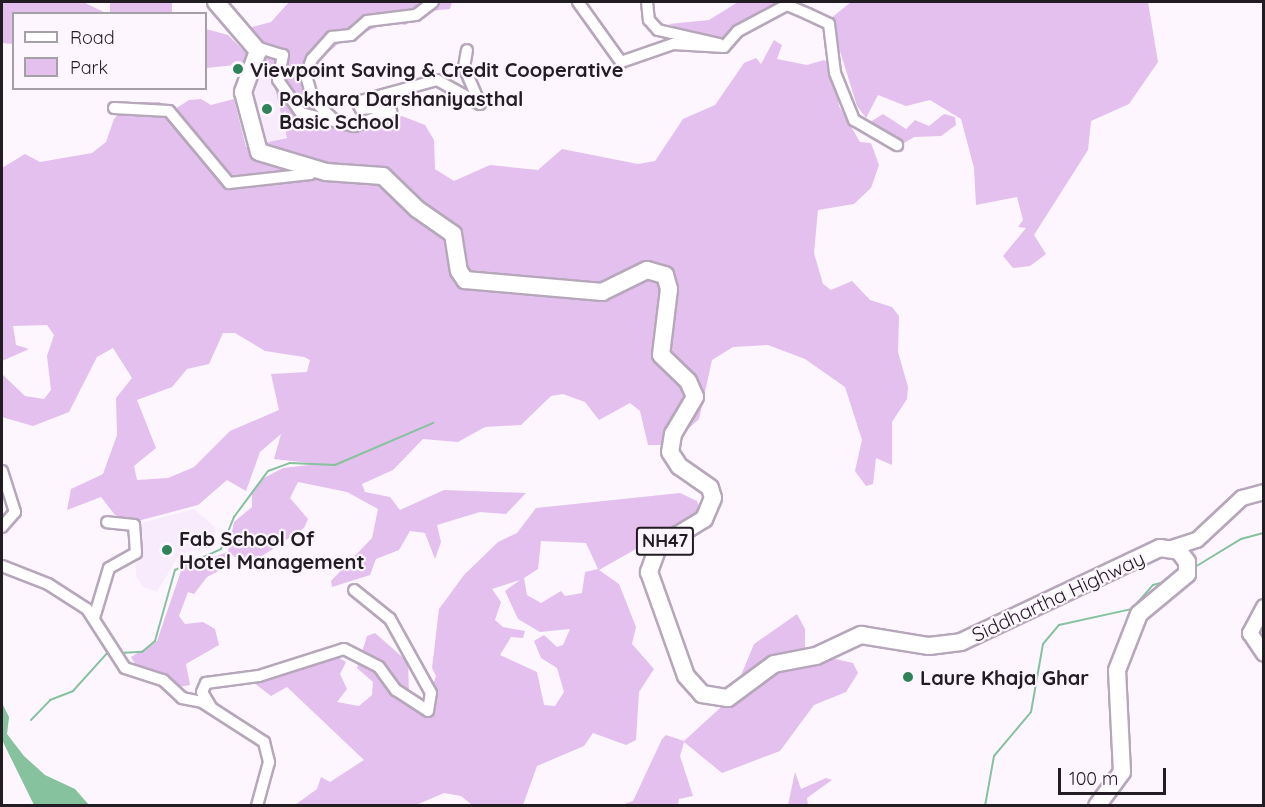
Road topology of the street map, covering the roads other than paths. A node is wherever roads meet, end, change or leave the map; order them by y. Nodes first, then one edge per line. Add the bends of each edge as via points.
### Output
1 (216, 2) edge
2 (433, 2) edge
3 (578, 2) edge
4 (647, 2) edge
5 (256, 47) junction
6 (724, 47) junction
7 (466, 50) dead end
8 (114, 108) dead end
9 (338, 123) junction
10 (897, 145) dead end
11 (326, 172) junction
12 (2, 471) edge
13 (1263, 492) edge
14 (107, 522) dead end
15 (2, 527) edge
16 (1172, 548) junction
17 (2, 566) edge
18 (354, 590) dead end
19 (1263, 606) edge
20 (94, 618) junction
21 (1263, 654) edge
22 (211, 707) junction
23 (257, 806) edge
24 (1097, 806) edge

1 - 5 highway
2 - 9 street via 416,15 367,21 351,35 332,37 312,59 306,76 313,100
3 - 6 street via 621,62 673,44
4 - 6 street via 650,20 658,30
5 - 9 street via 284,54 278,80 294,106
5 - 11 highway, Siddhartha Highway / NH47 via 243,92 256,147 263,155 307,162
6 - 10 street via 738,32 787,5 829,24 835,73 854,120
7 - 9 street via 464,67 480,104 437,80 357,102 361,109 389,108 387,117 354,126
8 - 11 street via 169,111 229,183 303,171
11 - 16 highway, Siddhartha Highway / NH47 via 383,176 417,209 453,234 459,271 470,282 501,279 602,292 647,270 664,276 669,289 661,355 694,392 690,411 671,440 670,452 679,466 710,488 713,498 704,519 658,547 649,572 686,676 702,694 728,698 774,664 816,656 861,635 929,646 961,642 1147,554
12 - 15 street via 15,512
13 - 16 main road via 1242,498 1197,540
14 - 20 street via 134,525 136,553 109,568
16 - 24 highway, Siddhartha Highway via 1184,556 1189,569 1139,614 1124,650 1115,679 1122,772
17 - 20 street via 61,591
18 - 22 street via 390,619 426,681 431,698 428,711 396,690 379,667 344,649 259,676 206,683 202,692
19 - 21 main road via 1250,633
20 - 22 street via 131,672 163,680 182,698
22 - 23 street via 268,749

